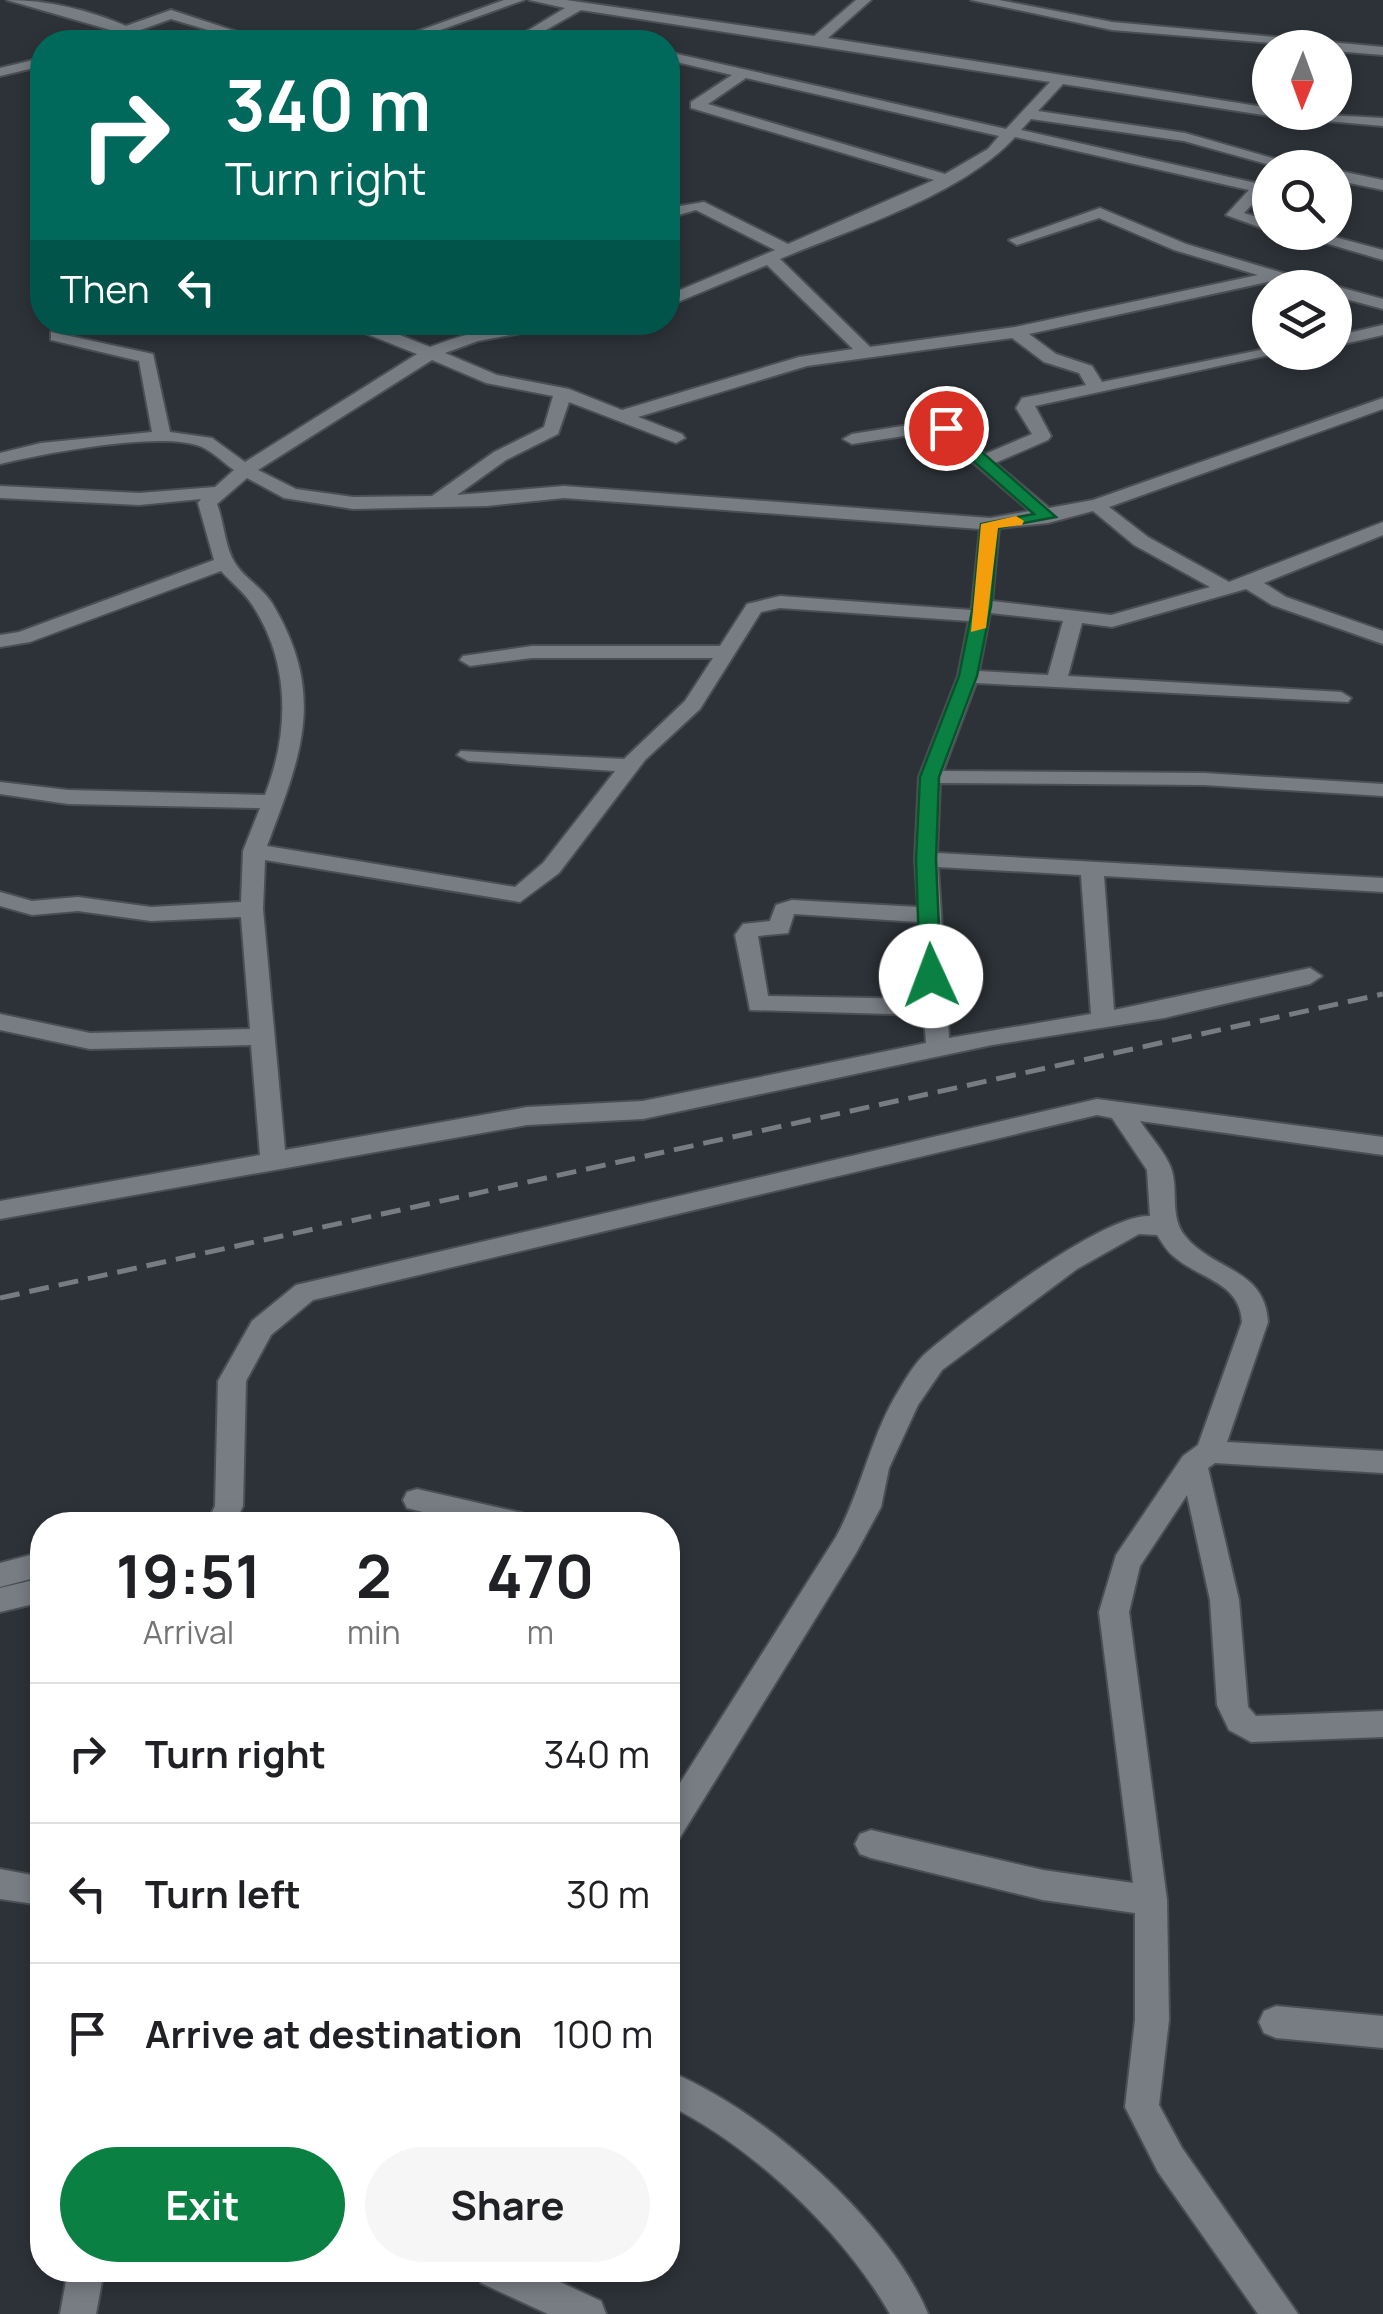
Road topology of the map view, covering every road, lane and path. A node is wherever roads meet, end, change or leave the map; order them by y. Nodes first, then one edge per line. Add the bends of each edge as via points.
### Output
1 (14, 0) edge
2 (517, 0) edge
3 (536, 0) edge
4 (864, 0) edge
5 (980, 1) edge
6 (1015, 3) edge
7 (580, 6) junction
8 (173, 7) edge
9 (119, 30) edge
10 (127, 30) edge
11 (231, 30) edge
12 (430, 30) edge
13 (537, 30) edge
14 (644, 30) edge
15 (820, 38) junction
16 (684, 45) edge
17 (1383, 51) edge
18 (30, 65) edge
19 (0, 72) edge
20 (744, 73) junction
21 (1060, 79) junction
22 (1252, 109) edge
23 (1026, 114) junction
24 (1352, 119) edge
25 (1383, 122) edge
26 (1010, 133) junction
27 (1252, 155) edge
28 (946, 179) junction
29 (1352, 179) edge
30 (1383, 185) edge
31 (1252, 186) edge
32 (1252, 196) edge
33 (680, 210) edge
34 (1252, 220) edge
35 (1017, 240) dead end
36 (1352, 247) edge
37 (788, 250) junction
38 (1383, 255) edge
39 (768, 257) junction
40 (1255, 270) edge
41 (1252, 281) edge
42 (680, 296) edge
43 (1352, 296) edge
44 (1383, 304) edge
45 (1383, 330) edge
46 (1015, 332) junction
47 (391, 335) edge
48 (483, 335) edge
49 (56, 336) dead end
50 (1352, 337) edge
51 (433, 352) junction
52 (867, 353) junction
53 (1252, 357) edge
54 (1096, 389) junction
55 (564, 393) junction
56 (1383, 403) edge
57 (618, 417) junction
58 (162, 436) junction
59 (676, 438) dead end
60 (852, 439) dead end
61 (0, 460) edge
62 (984, 461) junction
63 (245, 470) junction
64 (0, 492) edge
65 (216, 492) junction
66 (435, 502) junction
67 (1097, 506) junction
68 (1048, 517) junction
69 (990, 524) junction
70 (1383, 528) edge
71 (224, 563) junction
72 (1249, 582) junction
73 (1225, 586) junction
74 (981, 611) junction
75 (1073, 619) junction
76 (1383, 638) edge
77 (0, 641) edge
78 (727, 652) junction
79 (470, 660) dead end
80 (968, 676) junction
81 (1057, 680) junction
82 (1341, 698) dead end
83 (468, 755) dead end
84 (630, 766) junction
85 (930, 777) junction
86 (1383, 790) edge
87 (3, 794) edge
88 (272, 802) junction
89 (254, 851) junction
90 (926, 859) junction
91 (1092, 868) junction
92 (1383, 885) edge
93 (0, 899) edge
94 (252, 908) junction
95 (928, 914) junction
96 (1310, 976) dead end
97 (932, 1006) junction
98 (1104, 1020) junction
99 (0, 1022) edge
100 (263, 1038) junction
101 (938, 1048) junction
102 (1119, 1109) junction
103 (1383, 1146) edge
104 (273, 1160) junction
105 (0, 1210) edge
106 (1164, 1226) junction
107 (1201, 1458) junction
108 (1383, 1462) edge
109 (417, 1500) dead end
110 (226, 1512) edge
111 (467, 1512) edge
112 (30, 1567) edge
113 (0, 1574) edge
114 (30, 1593) edge
115 (0, 1600) edge
116 (1383, 1724) edge
117 (680, 1810) edge
118 (870, 1844) dead end
119 (0, 1884) edge
120 (30, 1889) edge
121 (1151, 1900) junction
122 (1276, 2022) dead end
123 (1383, 2032) edge
124 (680, 2093) edge
125 (84, 2282) edge
126 (520, 2282) edge
127 (78, 2314) edge
128 (588, 2314) edge
129 (910, 2314) edge
130 (1280, 2314) edge

1 - 9 street
2 - 12 street
3 - 7 street
4 - 15 street
5 - 6 street
6 - 17 street via 1112,26
7 - 13 street
7 - 14 street
8 - 10 street
8 - 11 street
15 - 16 street
15 - 21 street
16 - 20 street
18 - 19 street
20 - 26 street
20 - 28 street via 696,105
21 - 22 street
21 - 23 street
23 - 26 street
23 - 27 street via 1185,137
24 - 25 street
26 - 28 street via 993,152
26 - 31 street
28 - 37 street
29 - 30 street
32 - 34 street via 1234,215
33 - 37 street via 698,205
35 - 40 street via 1100,214
36 - 38 street
37 - 39 street
39 - 42 street
39 - 52 street
41 - 46 street
43 - 44 street
45 - 50 street
46 - 52 street
46 - 54 street via 1050,358 1086,370
47 - 51 street
48 - 51 street
49 - 58 street via 147,358
51 - 55 street via 492,378
51 - 63 street
52 - 57 street via 760,371
53 - 54 street
54 - 62 street via 1028,402 1025,408 1042,436
55 - 57 street
55 - 66 street via 552,430 500,456
56 - 67 street
57 - 59 street
58 - 61 street via 56,446
58 - 63 street via 206,442
60 - 62 street via 940,425
62 - 68 street
63 - 65 street
63 - 66 street via 304,497
64 - 65 street via 111,499
65 - 71 street via 206,503
66 - 69 street via 564,492
67 - 68 street
67 - 73 street via 1134,539
68 - 69 street
69 - 74 street
70 - 72 street
71 - 77 street
71 - 88 street via 262,603 291,669 290,757
72 - 73 street
72 - 76 street via 1278,601
73 - 75 street via 1112,621
74 - 75 street
74 - 78 street via 764,603
74 - 80 street
75 - 81 street
78 - 79 street via 532,652
78 - 84 street via 692,705
80 - 81 street
80 - 85 street
81 - 82 street
83 - 84 street
84 - 89 street via 551,868 520,895
85 - 86 street via 1204,779
85 - 90 street
87 - 88 street
88 - 89 street
89 - 94 street
90 - 91 street
90 - 95 street
91 - 92 street
91 - 98 street
93 - 94 street via 32,908 78,904 151,914
94 - 100 street
95 - 97 street
95 - 97 street via 792,907 784,910 780,928 746,934 758,1004
96 - 98 street
97 - 101 street
98 - 101 street
99 - 100 street via 90,1041
100 - 104 street
101 - 104 street via 643,1110 527,1116
102 - 103 street
102 - 106 street via 1159,1168
102 - 110 street via 1098,1107 305,1292 262,1328 232,1381
104 - 105 street
106 - 107 street via 1182,1250 1247,1288 1257,1304 1256,1322
106 - 117 street via 1135,1224 1068,1262 932,1363 906,1400 846,1545
107 - 108 street
107 - 116 street via 1228,1609 1230,1701 1238,1721 1251,1729
107 - 121 street via 1126,1563 1114,1612
109 - 111 street
112 - 113 street
114 - 115 street
118 - 121 street via 1043,1885
119 - 120 street
121 - 130 street via 1152,2020 1142,2107 1170,2160
122 - 123 street
124 - 129 street via 723,2116 851,2232
125 - 127 street
126 - 128 street

